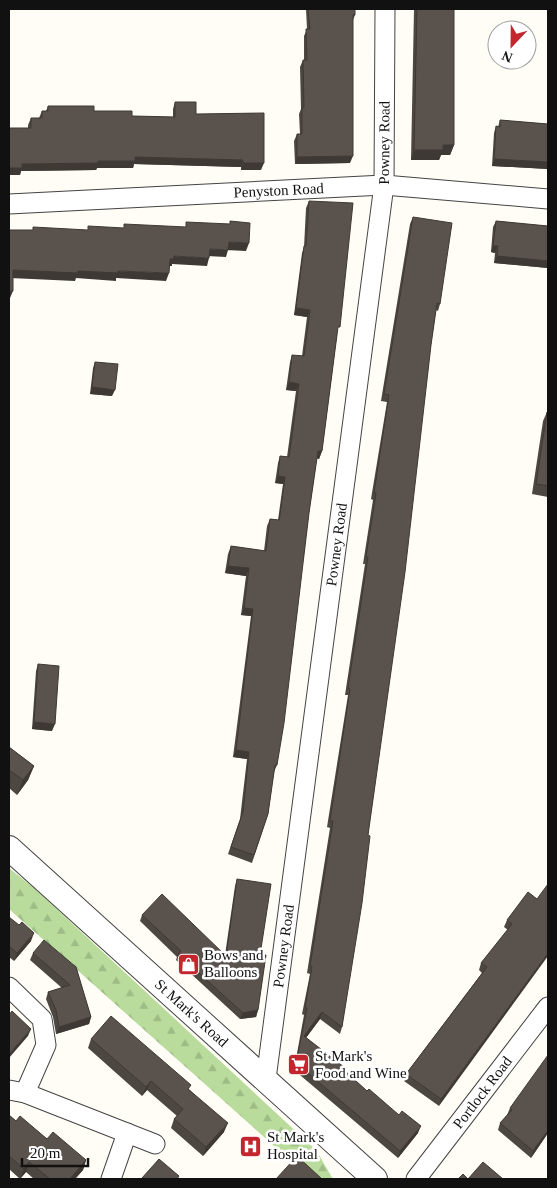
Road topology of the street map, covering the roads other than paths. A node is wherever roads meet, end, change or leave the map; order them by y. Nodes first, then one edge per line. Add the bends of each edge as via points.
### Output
1 (385, 9) edge
2 (384, 185) junction
3 (548, 199) edge
4 (9, 204) edge
5 (9, 848) edge
6 (9, 987) edge
7 (548, 1007) edge
8 (266, 1079) junction
9 (17, 1091) edge
10 (127, 1133) junction
11 (155, 1144) dead end
12 (111, 1179) edge
13 (375, 1179) edge
14 (416, 1179) edge

1 - 2 street, Powney Road
2 - 3 street, Penyston Road
2 - 4 street, Penyston Road
2 - 8 street, Powney Road
5 - 8 street, St Mark's Road
6 - 9 street via 42,1019 46,1045
7 - 14 street, Portlock Road
8 - 13 street, St Mark's Road
9 - 10 street
10 - 11 street
10 - 12 street

